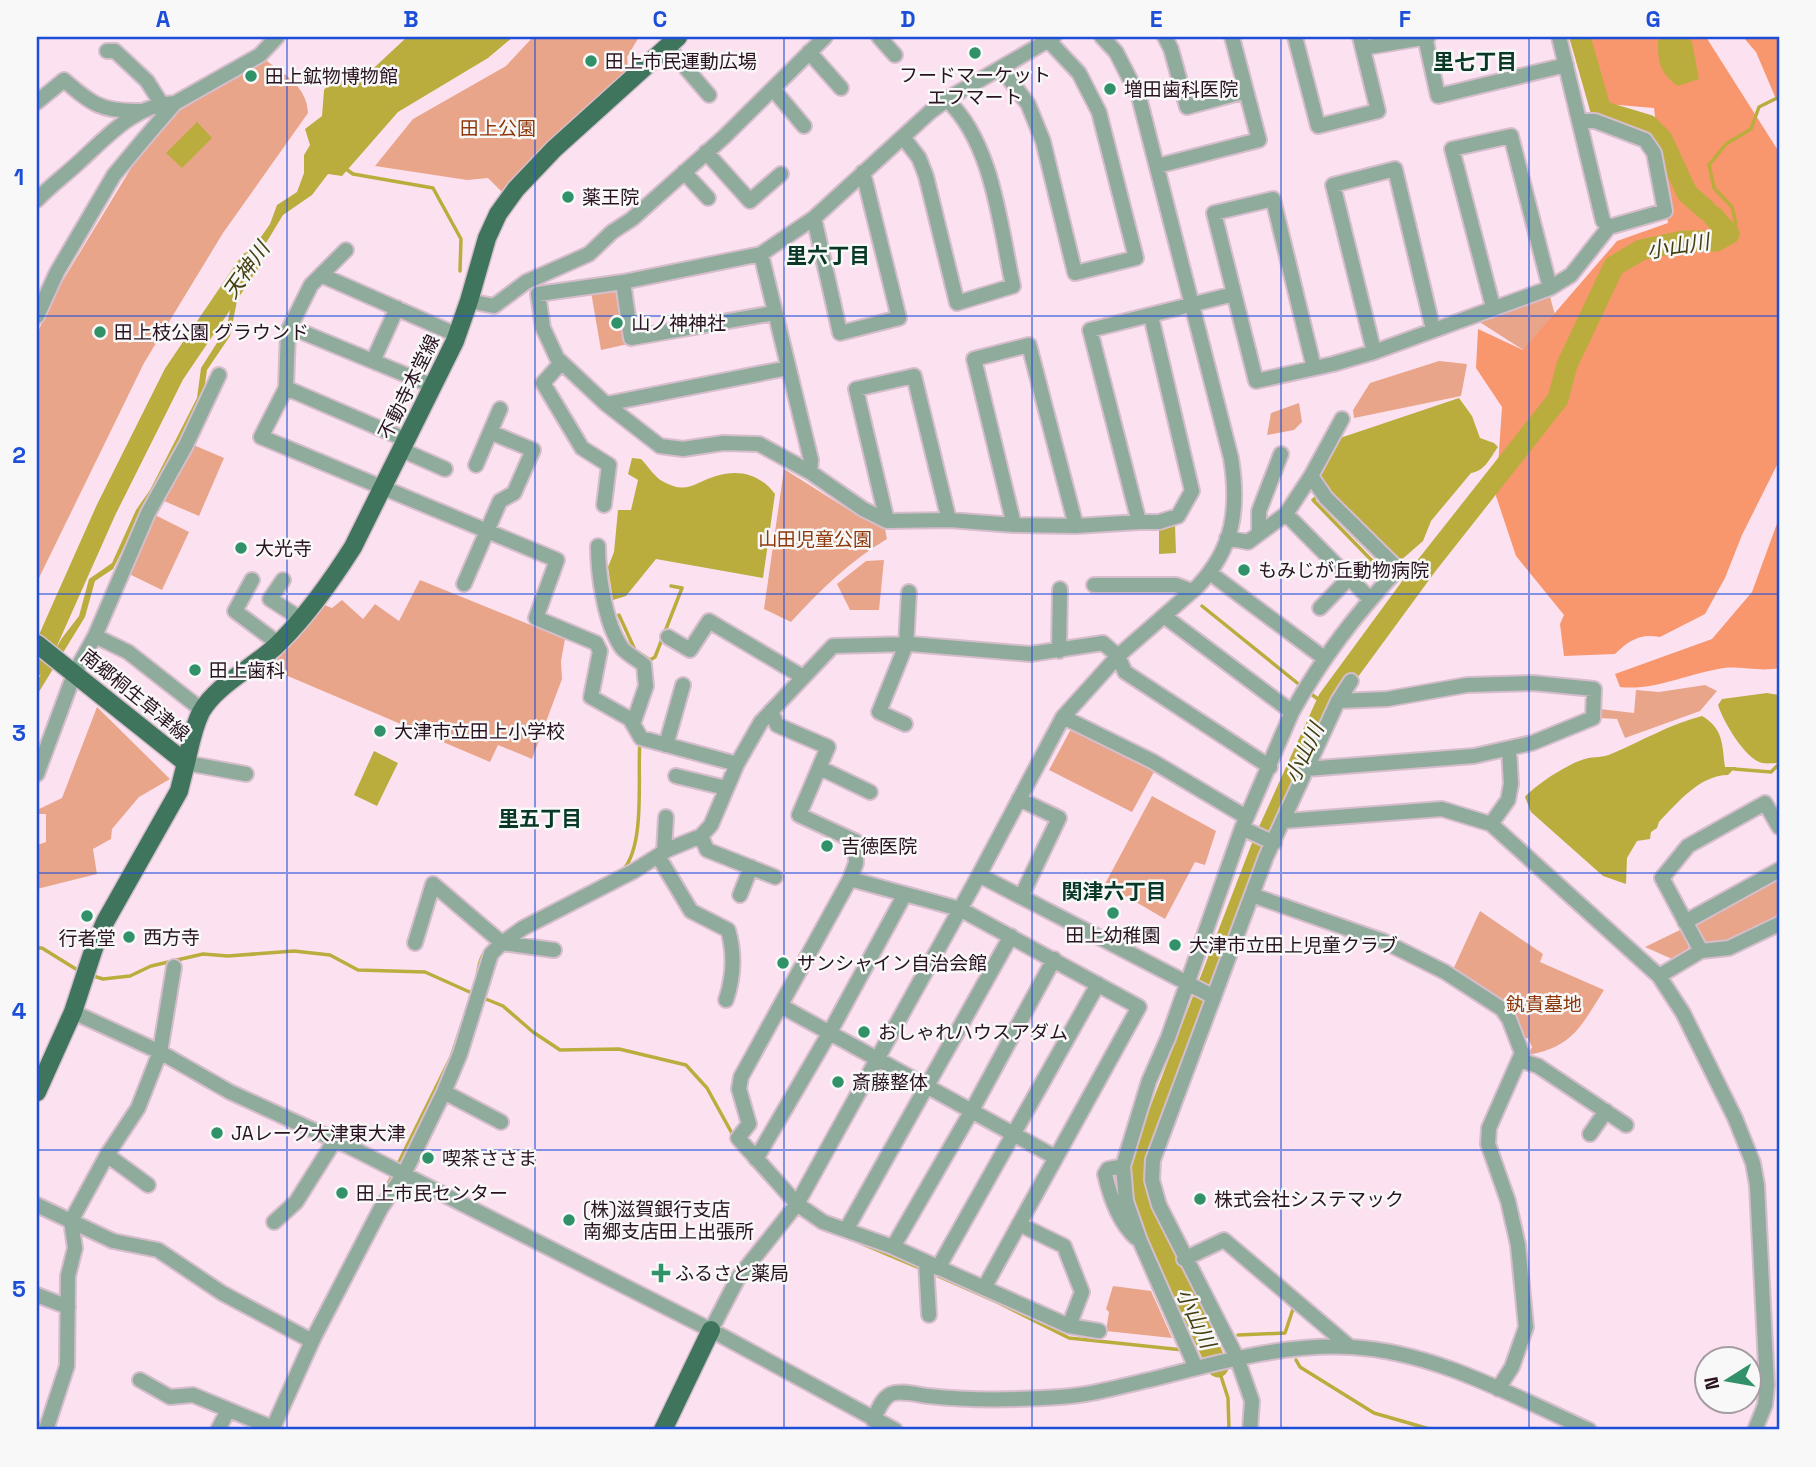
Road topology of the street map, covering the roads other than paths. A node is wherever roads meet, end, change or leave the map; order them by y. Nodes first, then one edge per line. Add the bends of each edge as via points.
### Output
1 (277, 37) edge
2 (825, 37) edge
3 (879, 37) edge
4 (1102, 37) edge
5 (1165, 37) edge
6 (1232, 37) edge
7 (1295, 37) edge
8 (1426, 37) edge
9 (1559, 37) edge
10 (1051, 38) edge
11 (673, 41) edge
12 (1362, 42) edge
13 (107, 51) dead end
14 (809, 52) junction
15 (895, 55) dead end
16 (1566, 65) junction
17 (1001, 68) junction
18 (841, 88) dead end
19 (773, 89) junction
20 (1247, 92) junction
21 (709, 95) dead end
22 (947, 100) junction
23 (37, 102) edge
24 (168, 103) junction
25 (140, 111) junction
26 (1580, 121) junction
27 (804, 126) dead end
28 (903, 137) junction
29 (706, 152) junction
30 (1157, 166) junction
31 (684, 172) junction
32 (863, 172) junction
33 (781, 174) dead end
34 (708, 198) dead end
35 (37, 200) edge
36 (814, 218) junction
37 (1609, 228) junction
38 (346, 250) dead end
39 (761, 254) junction
40 (321, 275) junction
41 (623, 282) junction
42 (1550, 288) junction
43 (1234, 294) junction
44 (469, 301) junction
45 (1193, 304) junction
46 (1493, 307) junction
47 (397, 308) junction
48 (774, 313) junction
49 (37, 316) edge
50 (1151, 316) junction
51 (290, 327) junction
52 (1433, 329) junction
53 (457, 335) junction
54 (1374, 352) junction
55 (373, 361) junction
56 (561, 363) junction
57 (788, 368) junction
58 (1314, 368) junction
59 (219, 375) dead end
60 (432, 386) junction
61 (286, 388) junction
62 (606, 404) junction
63 (500, 409) dead end
64 (1342, 419) dead end
65 (490, 432) junction
66 (404, 445) junction
67 (1281, 454) dead end
68 (476, 465) dead end
69 (445, 469) dead end
70 (810, 472) junction
71 (1311, 476) junction
72 (383, 489) junction
73 (604, 505) dead end
74 (1286, 513) junction
75 (949, 520) junction
76 (887, 521) junction
77 (1139, 522) junction
78 (1014, 525) junction
79 (1076, 526) junction
80 (487, 531) junction
81 (1259, 534) junction
82 (1227, 538) junction
83 (598, 546) dead end
84 (1210, 573) junction
85 (1350, 577) junction
86 (252, 580) dead end
87 (283, 580) dead end
88 (464, 584) dead end
89 (1094, 585) dead end
90 (1060, 589) dead end
91 (1192, 591) junction
92 (909, 592) dead end
93 (1370, 599) junction
94 (1320, 608) dead end
95 (1164, 617) junction
96 (301, 619) junction
97 (95, 636) junction
98 (668, 637) dead end
99 (37, 644) edge
100 (279, 644) junction
101 (906, 645) junction
102 (1059, 651) junction
103 (1118, 656) junction
104 (1324, 658) junction
105 (75, 672) junction
106 (803, 677) junction
107 (1351, 681) dead end
108 (683, 685) dead end
109 (1338, 701) junction
110 (202, 710) junction
111 (771, 711) junction
112 (1292, 712) junction
113 (1063, 717) junction
114 (633, 724) junction
115 (905, 724) dead end
116 (666, 745) junction
117 (1509, 748) junction
118 (186, 763) junction
119 (737, 764) junction
120 (1270, 766) junction
121 (820, 768) junction
122 (1306, 769) junction
123 (37, 774) edge
124 (246, 774) dead end
125 (676, 776) dead end
126 (726, 788) junction
127 (870, 792) dead end
128 (1019, 799) junction
129 (666, 817) dead end
130 (1284, 821) junction
131 (1244, 823) junction
132 (1492, 824) junction
133 (1779, 827) edge
134 (701, 836) junction
135 (1274, 843) junction
136 (661, 854) junction
137 (751, 867) junction
138 (1779, 870) edge
139 (979, 875) junction
140 (775, 877) dead end
141 (850, 879) junction
142 (905, 894) junction
143 (740, 895) dead end
144 (1252, 895) junction
145 (1021, 897) junction
146 (960, 909) junction
147 (1685, 922) junction
148 (1779, 924) edge
149 (1011, 936) junction
150 (415, 943) dead end
151 (502, 943) junction
152 (554, 950) dead end
153 (1701, 951) junction
154 (1054, 959) junction
155 (174, 967) dead end
156 (1659, 976) junction
157 (1098, 984) junction
158 (1186, 985) junction
159 (1214, 997) junction
160 (726, 1000) dead end
161 (781, 1006) junction
162 (73, 1012) junction
163 (830, 1032) junction
164 (160, 1052) junction
165 (877, 1060) junction
166 (1519, 1060) junction
167 (926, 1087) junction
168 (37, 1092) edge
169 (444, 1092) junction
170 (1605, 1111) junction
171 (971, 1112) junction
172 (501, 1122) dead end
173 (1626, 1125) dead end
174 (1013, 1134) junction
175 (1590, 1134) dead end
176 (335, 1140) junction
177 (107, 1155) junction
178 (1055, 1157) junction
179 (756, 1159) junction
180 (404, 1174) junction
181 (148, 1185) dead end
182 (797, 1204) junction
183 (37, 1205) edge
184 (71, 1221) junction
185 (274, 1222) dead end
186 (1018, 1224) junction
187 (846, 1230) junction
188 (893, 1247) junction
189 (1184, 1259) junction
190 (932, 1265) junction
191 (984, 1288) junction
192 (37, 1294) edge
193 (68, 1307) junction
194 (929, 1315) dead end
195 (1772, 1316) edge
196 (1069, 1326) junction
197 (711, 1330) junction
198 (1099, 1331) dead end
199 (312, 1341) junction
200 (1350, 1347) junction
201 (1231, 1360) junction
202 (1198, 1367) junction
203 (140, 1380) dead end
204 (1498, 1390) junction
205 (228, 1410) junction
206 (873, 1420) junction
207 (273, 1429) edge
208 (46, 1430) edge
209 (218, 1430) edge
210 (663, 1430) edge
211 (895, 1430) edge
212 (1250, 1430) edge
213 (1589, 1430) edge
214 (1755, 1430) edge

1 - 24 street via 260,55
2 - 14 street
3 - 15 street
4 - 30 street via 1116,52 1139,97
5 - 20 street via 1187,107
6 - 20 street
7 - 12 street via 1318,126 1378,111
8 - 12 street
8 - 16 street via 1438,96
9 - 16 street
10 - 17 street
10 - 17 street via 1079,73 1099,111 1136,258 1075,273 1043,141 1028,104
11 - 21 street
11 - 44 main road, 不動寺本堂線 via 555,149 506,202 487,238
13 - 24 street via 115,51
14 - 18 street
14 - 19 street
16 - 26 street
17 - 22 street
19 - 27 street
19 - 29 street
20 - 30 street via 1259,140
22 - 28 street
22 - 28 street via 964,117 980,146 1013,286 957,303 926,176
23 - 25 street via 64,79 91,103 116,112
24 - 25 street
24 - 49 street via 114,175 57,272
25 - 35 street
26 - 37 street
26 - 37 street via 1595,121 1645,140 1654,153 1665,211
28 - 32 street
29 - 31 street
29 - 33 street via 750,201
30 - 45 street
31 - 34 street
31 - 44 street via 589,254 526,282 494,306
32 - 36 street
32 - 36 street via 899,318 839,334
36 - 39 street
37 - 42 street via 1571,275
38 - 40 street
39 - 41 street
39 - 48 street
40 - 47 street
40 - 51 street
41 - 48 street via 631,338
41 - 56 street via 538,294 543,328
42 - 46 street
42 - 46 street via 1511,136 1452,149
43 - 45 street
43 - 58 street via 1256,381
43 - 58 street via 1214,213 1273,199
44 - 53 main road, 不動寺本堂線
45 - 50 street
45 - 82 street via 1236,489
46 - 52 street
47 - 53 street
47 - 55 street
48 - 57 street
50 - 77 street via 1192,491 1178,516
50 - 77 street via 1090,330
51 - 55 street
51 - 61 street
52 - 54 street
52 - 54 street via 1395,169 1333,185
53 - 60 main road, 不動寺本堂線
54 - 58 street
55 - 60 street
56 - 62 street
56 - 73 street via 542,383 582,448 609,465
57 - 62 street
57 - 70 street
59 - 97 street via 148,513
60 - 66 main road, 不動寺本堂線
61 - 66 street
61 - 72 street via 261,438
62 - 70 street via 660,446 759,444
63 - 65 street
64 - 71 street
65 - 68 street
65 - 80 street via 533,450 514,493 500,500
66 - 69 street
66 - 72 main road, 不動寺本堂線
67 - 81 street via 1259,511
70 - 76 street
71 - 74 street
71 - 93 street via 1326,498 1398,569
72 - 80 street
72 - 96 main road, 不動寺本堂線 via 348,556
74 - 81 street
74 - 85 street
75 - 76 street
75 - 76 street via 914,376 856,389
75 - 78 street
77 - 79 street
78 - 79 street
78 - 79 street via 974,359 1029,345
80 - 88 street
80 - 114 street via 556,561 536,618 596,643 600,651 592,697
81 - 82 street via 1248,542
82 - 84 street
83 - 114 street via 607,612 623,648 644,665 646,686
84 - 91 street
84 - 104 street
85 - 93 street
85 - 94 street
86 - 100 street via 235,611
87 - 96 street via 270,599
89 - 91 street via 1176,584
90 - 102 street
91 - 95 street
92 - 101 street
93 - 104 street
95 - 103 street
95 - 112 street
96 - 100 main road, 不動寺本堂線
97 - 105 street
97 - 110 street via 128,652
98 - 106 street via 690,650 709,621
99 - 105 main road, 南郷桐生草津線
100 - 110 main road, 不動寺本堂線
101 - 102 street via 1030,654
101 - 106 street via 833,646
101 - 115 street via 878,712
102 - 103 street via 1103,643
103 - 113 street
103 - 120 street via 1125,672
104 - 112 street
105 - 118 main road, 南郷桐生草津線
105 - 123 street
106 - 111 street
107 - 109 street
108 - 116 street
109 - 117 street via 1387,699 1467,685 1533,683 1594,689 1593,718
109 - 122 street
110 - 118 main road, 不動寺本堂線
111 - 119 street
111 - 121 street via 777,725 828,747
112 - 120 street
113 - 128 street
113 - 131 street via 1152,761
114 - 116 street via 641,738
116 - 119 street
117 - 122 street via 1474,756
117 - 132 street via 1508,800
118 - 124 street
118 - 162 main road, 南郷桐生草津線 via 179,791 105,922
119 - 126 street
120 - 131 street
121 - 127 street
121 - 141 street via 799,815 855,841 856,863
122 - 130 street
125 - 126 street
126 - 134 street via 711,825
128 - 139 street
128 - 145 street via 1059,818
129 - 136 street
130 - 132 street via 1442,809
130 - 135 street
131 - 135 street
131 - 158 street
132 - 156 street
133 - 147 street via 1766,803 1688,846 1662,878
134 - 136 street
134 - 137 street via 707,850
135 - 144 street
136 - 151 street
136 - 160 street via 691,911 728,930 733,982
137 - 140 street
137 - 143 street
138 - 147 street
139 - 145 street
139 - 146 street
141 - 142 street
141 - 161 street
142 - 146 street
142 - 163 street
144 - 159 street
144 - 166 street via 1383,942 1445,972 1502,1009 1520,1044
145 - 158 street
146 - 149 street
146 - 165 street
147 - 153 street
148 - 153 street via 1729,948
149 - 154 street
149 - 167 street
150 - 151 street via 429,881
151 - 152 street
151 - 169 street via 491,954
153 - 156 street
154 - 157 street
154 - 171 street
155 - 164 street
156 - 195 street via 1683,1013 1753,1163
157 - 174 street
157 - 178 street via 1139,1007
158 - 159 street
158 - 202 street via 1149,1080 1123,1166 1126,1201 1140,1241
159 - 189 street via 1153,1160 1152,1180 1159,1205
161 - 163 street
161 - 179 street via 741,1077 739,1089 750,1124 738,1138
162 - 164 street
162 - 168 main road, 南郷桐生草津線
163 - 165 street
163 - 179 street
164 - 176 street via 230,1092
164 - 177 street via 138,1108
165 - 167 street
165 - 182 street
166 - 170 street via 1538,1066
166 - 204 street via 1489,1128 1488,1144 1518,1245 1526,1327
167 - 171 street
167 - 187 street
169 - 172 street
169 - 180 street
170 - 173 street
170 - 175 street
171 - 174 street
171 - 188 street
174 - 178 street
174 - 190 street
176 - 180 street
176 - 185 street via 296,1202
177 - 181 street
177 - 184 street
178 - 186 street
179 - 182 street
180 - 197 street
180 - 199 street via 381,1208
182 - 187 street
182 - 197 street via 738,1279
183 - 184 street
184 - 193 street via 75,1248 68,1276
184 - 199 street via 113,1241 158,1250 222,1293
186 - 191 street
186 - 196 street via 1064,1246 1082,1292
187 - 188 street
188 - 190 street
189 - 200 street via 1224,1240
189 - 201 street
190 - 191 street
190 - 194 street
191 - 196 street
192 - 193 street
193 - 208 street via 67,1366
195 - 214 street via 1768,1385
196 - 198 street
197 - 206 street
197 - 210 main road
199 - 207 street
200 - 201 street via 1290,1350
200 - 204 street via 1450,1368
201 - 202 street
201 - 212 street via 1252,1401
202 - 206 street via 1097,1393 1062,1397 967,1400 892,1394
203 - 205 street via 170,1397 193,1395
204 - 213 street
205 - 207 street
205 - 209 street
206 - 211 street

